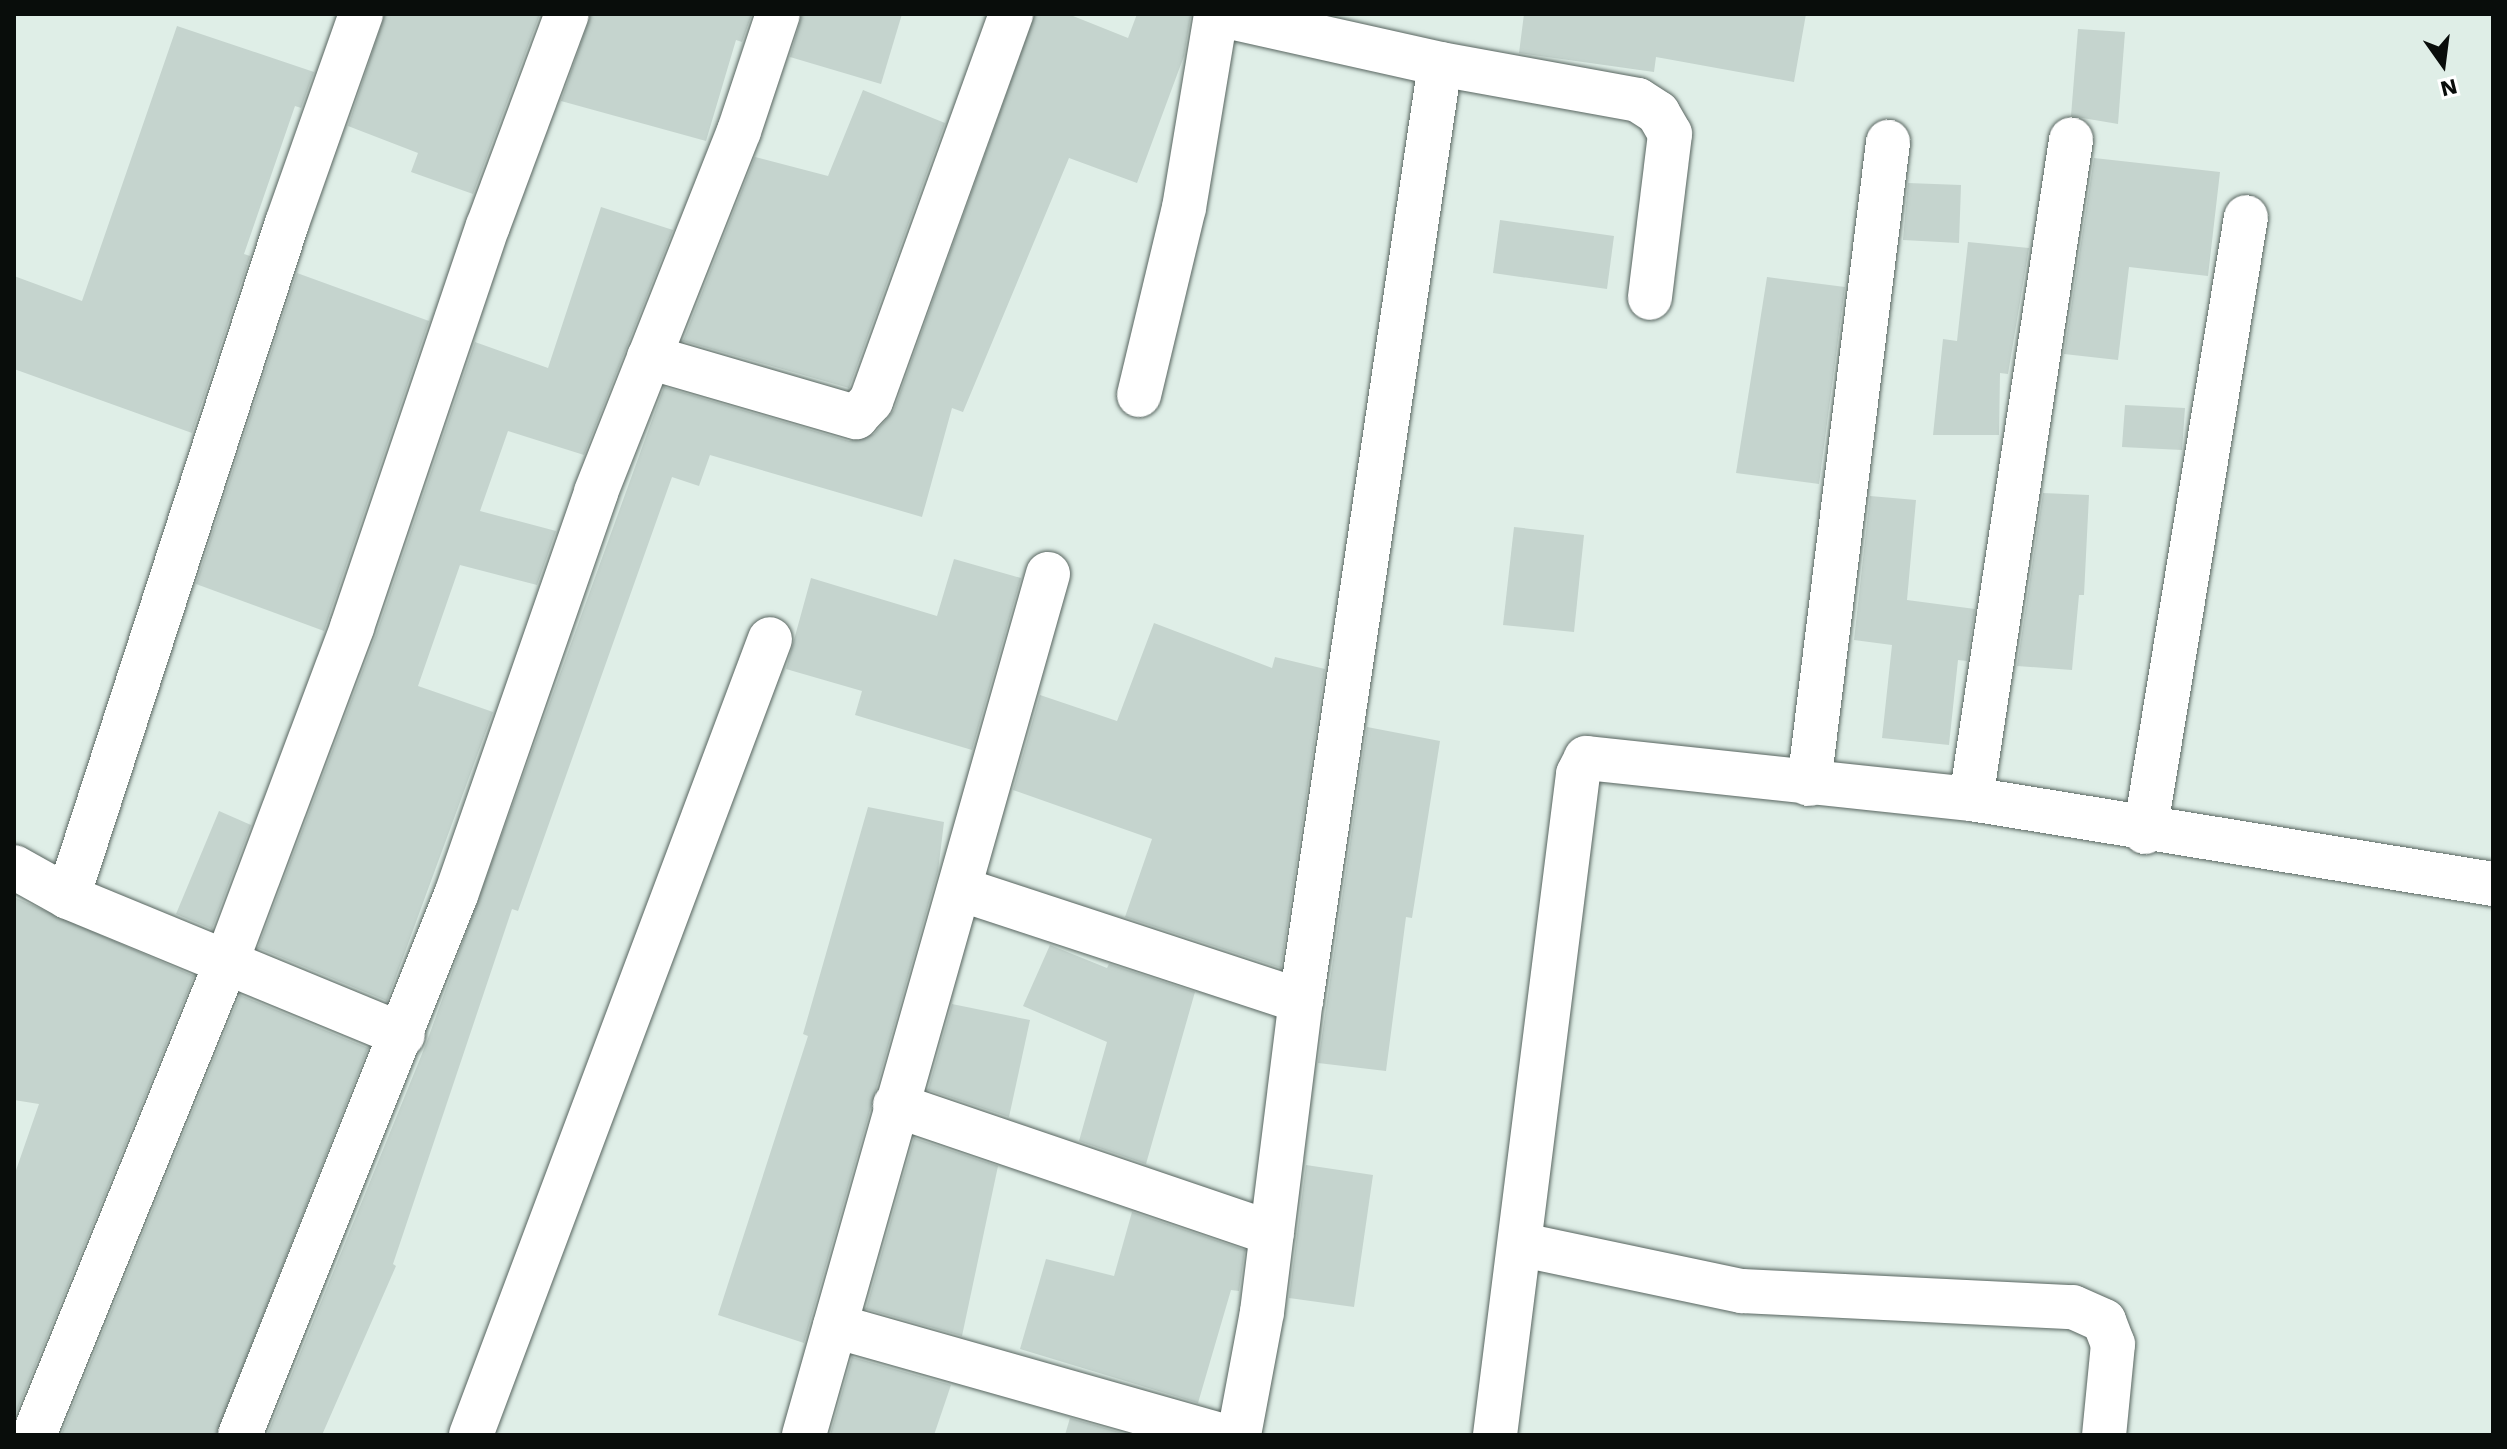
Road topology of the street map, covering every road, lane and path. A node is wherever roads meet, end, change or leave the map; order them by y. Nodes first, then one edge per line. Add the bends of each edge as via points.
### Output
1 (361, 14) edge
2 (567, 14) edge
3 (778, 14) edge
4 (1011, 14) edge
5 (1217, 14) edge
6 (1440, 64) junction
7 (2071, 140) dead end
8 (1888, 142) dead end
9 (2246, 217) dead end
10 (1650, 298) dead end
11 (649, 357) junction
12 (1139, 395) dead end
13 (1048, 574) dead end
14 (770, 639) dead end
15 (1809, 784) junction
16 (1971, 799) junction
17 (2145, 832) junction
18 (14, 867) edge
19 (2493, 884) edge
20 (960, 889) junction
21 (68, 897) junction
22 (226, 963) junction
23 (1301, 1001) junction
24 (403, 1035) junction
25 (895, 1105) junction
26 (1272, 1233) junction
27 (1523, 1245) junction
28 (835, 1326) junction
29 (34, 1435) edge
30 (240, 1435) edge
31 (471, 1435) edge
32 (804, 1435) edge
33 (1221, 1435) edge
34 (1239, 1435) edge
35 (1495, 1435) edge
36 (2104, 1435) edge

1 - 21 street via 282,238
2 - 22 street via 488,226 352,627
3 - 11 street via 739,131
4 - 11 street via 871,401 856,417
5 - 6 street
5 - 12 street via 1184,208
6 - 10 street via 1638,100 1658,113 1670,134
6 - 23 street
7 - 16 street
8 - 15 street
9 - 17 street
11 - 24 street
13 - 20 street
14 - 31 street
15 - 16 street
15 - 27 street via 1586,758 1578,774
16 - 17 street
17 - 19 street
18 - 21 street
20 - 23 street
20 - 25 street
21 - 22 street
22 - 24 street
22 - 29 street
23 - 26 street
24 - 30 street
25 - 26 street
25 - 28 street
26 - 34 street
27 - 35 street
27 - 36 street via 1742,1291 2073,1307 2104,1321 2113,1344
28 - 32 street
28 - 33 street

